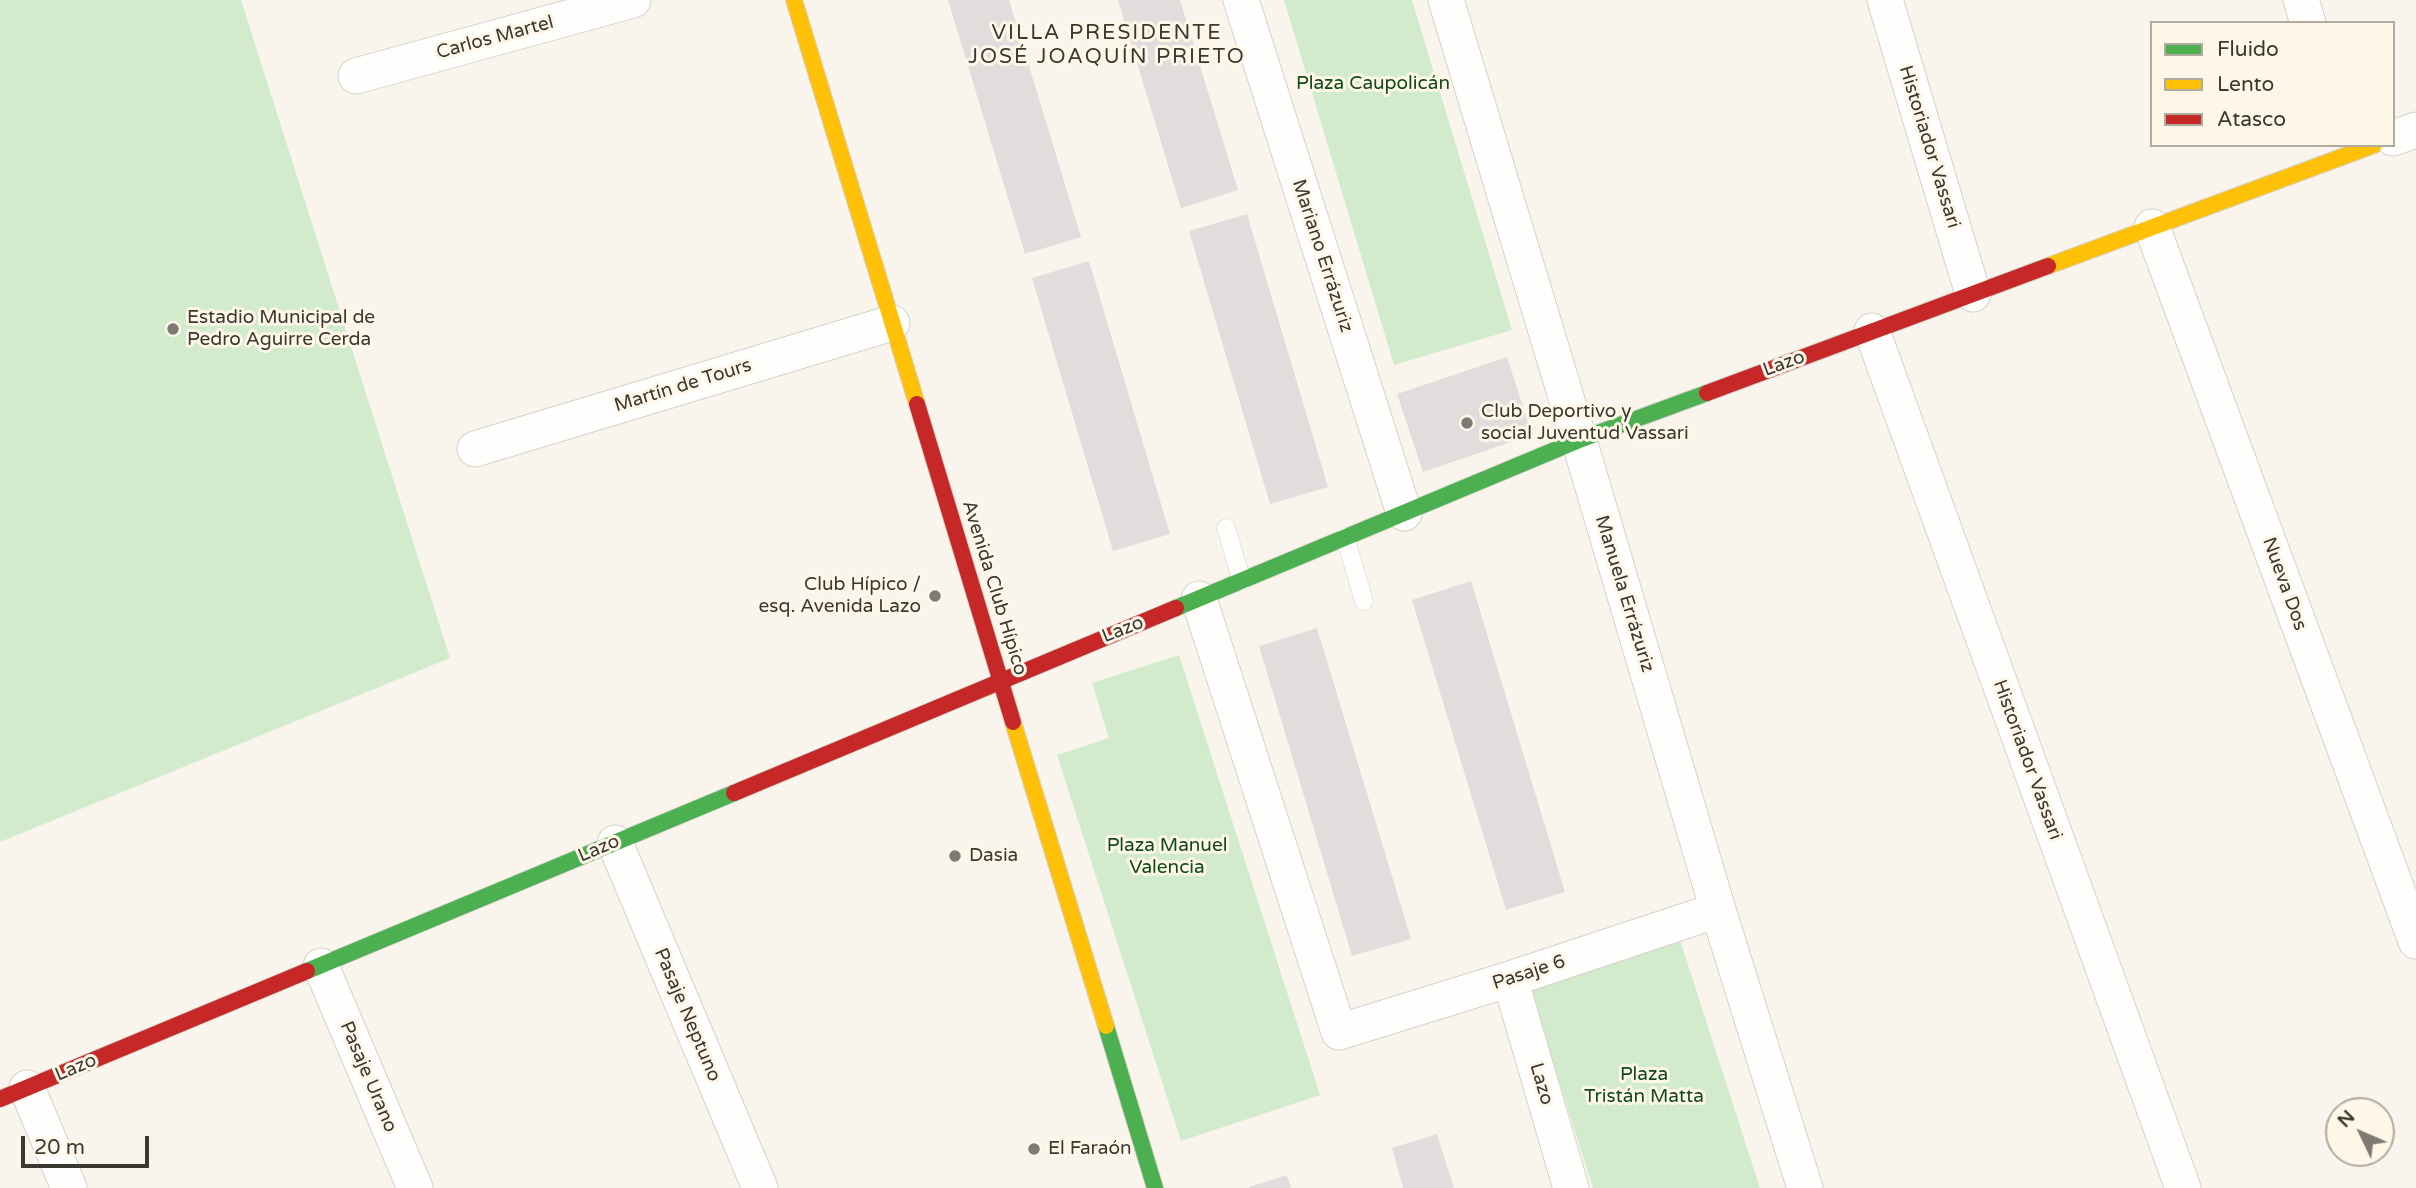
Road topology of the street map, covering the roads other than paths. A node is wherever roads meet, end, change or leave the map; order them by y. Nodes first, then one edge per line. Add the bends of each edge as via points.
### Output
1 (634, 0) edge
2 (794, 0) edge
3 (1241, 0) edge
4 (1446, 0) edge
5 (1885, 0) edge
6 (2301, 0) edge
7 (2307, 21) edge
8 (356, 76) dead end
9 (2416, 130) edge
10 (2395, 137) edge
11 (2357, 148) edge
12 (2151, 227) junction
13 (1973, 294) junction
14 (892, 323) junction
15 (1872, 331) junction
16 (1579, 440) junction
17 (475, 449) dead end
18 (1404, 513) junction
19 (1226, 528) dead end
20 (1345, 537) junction
21 (1242, 580) junction
22 (1199, 599) junction
23 (1364, 601) dead end
24 (1000, 682) junction
25 (615, 842) junction
26 (1718, 910) junction
27 (2416, 941) edge
28 (321, 966) junction
29 (1510, 979) junction
30 (13, 1094) edge
31 (69, 1188) edge
32 (415, 1188) edge
33 (760, 1188) edge
34 (1154, 1188) edge
35 (1572, 1188) edge
36 (1805, 1188) edge
37 (2183, 1188) edge

1 - 8 street, Carlos Martel
2 - 14 street, Avenida Club Hípico
3 - 18 street, Mariano Errázuriz
4 - 16 street, Manuela Errázuriz
5 - 13 street, Historiador Vassari
6 - 7 street
9 - 10 street
11 - 12 street, Lazo
12 - 13 street, Lazo
12 - 27 street, Nueva Dos
13 - 15 street, Lazo
14 - 17 street, Martín de Tours
14 - 24 street, Avenida Club Hípico
15 - 16 street, Lazo
15 - 37 street, Historiador Vassari
16 - 18 street, Lazo
16 - 26 street, Manuela Errázuriz
18 - 20 street, Lazo
19 - 21 lane
20 - 21 street, Lazo
20 - 23 lane
21 - 22 street, Lazo
22 - 24 street, Lazo
22 - 29 street, Pasaje 6 via 1339,1032
24 - 25 street, Lazo
24 - 34 street, Avenida Club Hípico
25 - 28 street, Lazo
25 - 33 street, Pasaje Neptuno
26 - 29 street, Pasaje 6
26 - 36 street, Manuela Errázuriz
28 - 30 street, Lazo
28 - 32 street, Pasaje Urano
29 - 35 street, Lazo
30 - 31 street

